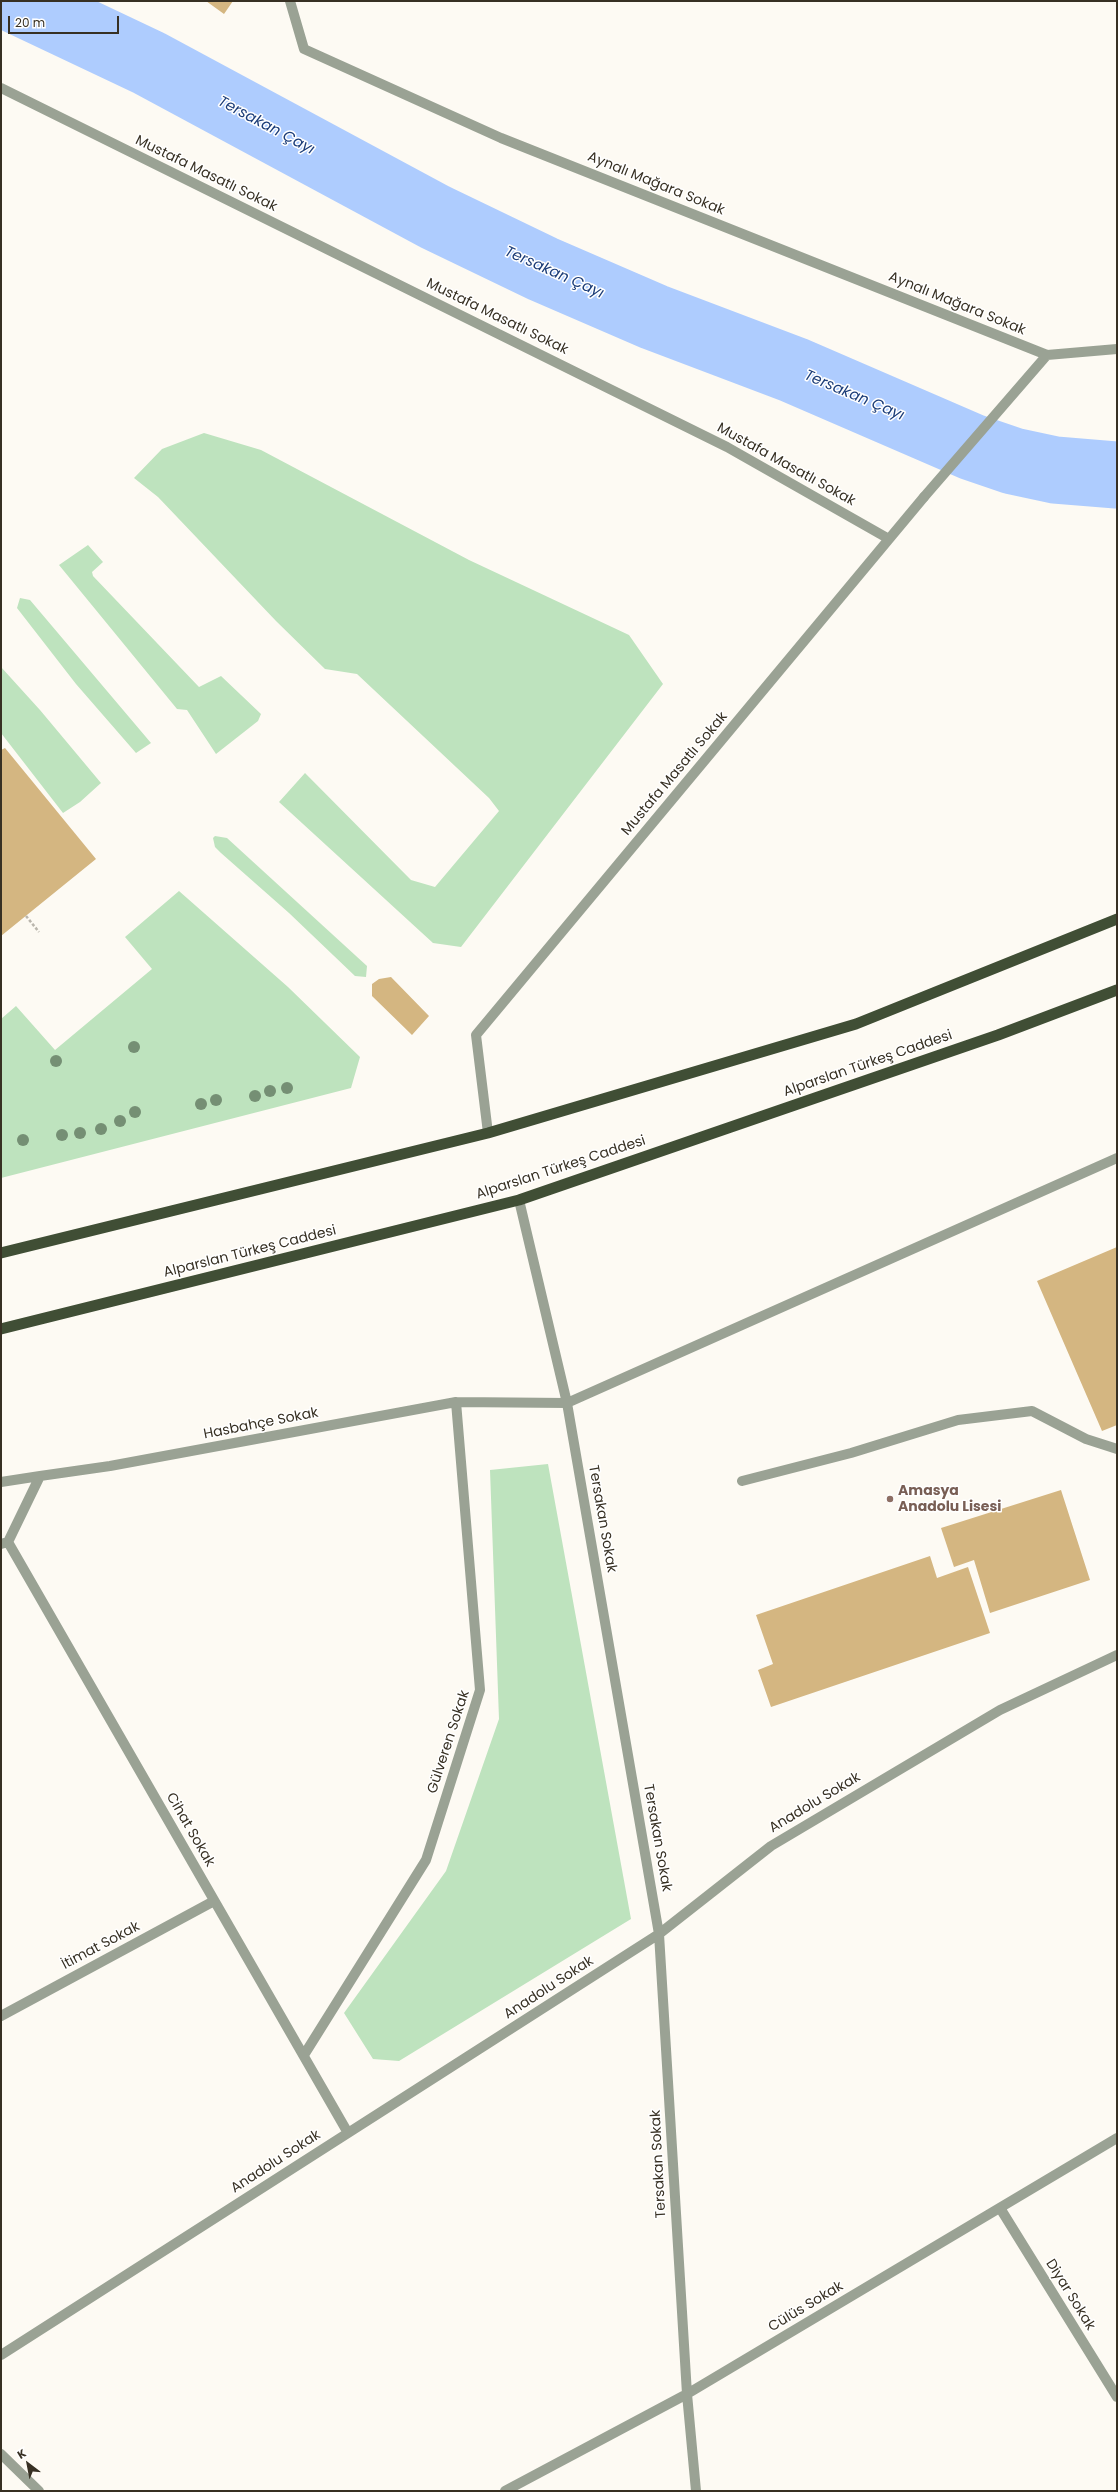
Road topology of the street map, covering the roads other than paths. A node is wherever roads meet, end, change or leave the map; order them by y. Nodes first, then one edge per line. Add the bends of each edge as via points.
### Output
1 (290, 1) edge
2 (1, 88) edge
3 (1117, 349) edge
4 (1047, 355) junction
5 (889, 539) junction
6 (1117, 919) edge
7 (1117, 990) edge
8 (488, 1133) junction
9 (1117, 1158) edge
10 (519, 1200) junction
11 (1, 1253) edge
12 (1, 1329) edge
13 (456, 1402) junction
14 (567, 1403) junction
15 (1117, 1449) edge
16 (40, 1476) junction
17 (742, 1480) dead end
18 (1, 1482) edge
19 (4, 1543) edge
20 (1117, 1655) edge
21 (214, 1900) junction
22 (659, 1934) junction
23 (1, 2016) edge
24 (304, 2055) junction
25 (348, 2133) junction
26 (1117, 2138) edge
27 (1000, 2208) junction
28 (1, 2355) edge
29 (687, 2394) junction
30 (1117, 2398) edge
31 (1, 2454) edge
32 (39, 2491) edge
33 (505, 2491) edge
34 (696, 2491) edge

1 - 4 street, Aynalı Mağara Sokak via 304,49 501,138
2 - 5 street, Mustafa Masatlı Sokak via 727,447
3 - 4 street
4 - 5 street
5 - 8 street, Mustafa Masatlı Sokak via 476,1035
6 - 8 highway via 856,1024
7 - 10 highway, Alparslan Türkeş Caddesi via 998,1035
8 - 11 highway
9 - 14 street
10 - 12 highway, Alparslan Türkeş Caddesi
10 - 14 street, Tersakan Sokak
13 - 14 street, Hasbahçe Sokak
13 - 16 street, Hasbahçe Sokak via 110,1466
13 - 24 street, Gülveren Sokak via 480,1690 426,1860
14 - 22 street, Tersakan Sokak
15 - 17 street via 1086,1439 1032,1411 958,1420 852,1454
16 - 18 street, Hasbahçe Sokak
16 - 19 street
19 - 21 street, Cihat Sokak
20 - 22 street, Anadolu Sokak via 1000,1710 771,1846
21 - 23 street, İtimat Sokak
21 - 24 street, Cihat Sokak
22 - 25 street, Anadolu Sokak
22 - 29 street, Tersakan Sokak
24 - 25 street, Cihat Sokak
25 - 28 street, Anadolu Sokak
26 - 27 street, Cülüs Sokak
27 - 29 street, Cülüs Sokak
27 - 30 street, Diyar Sokak
29 - 33 street, Cülüs Sokak
29 - 34 street, Tersakan Sokak
31 - 32 street

